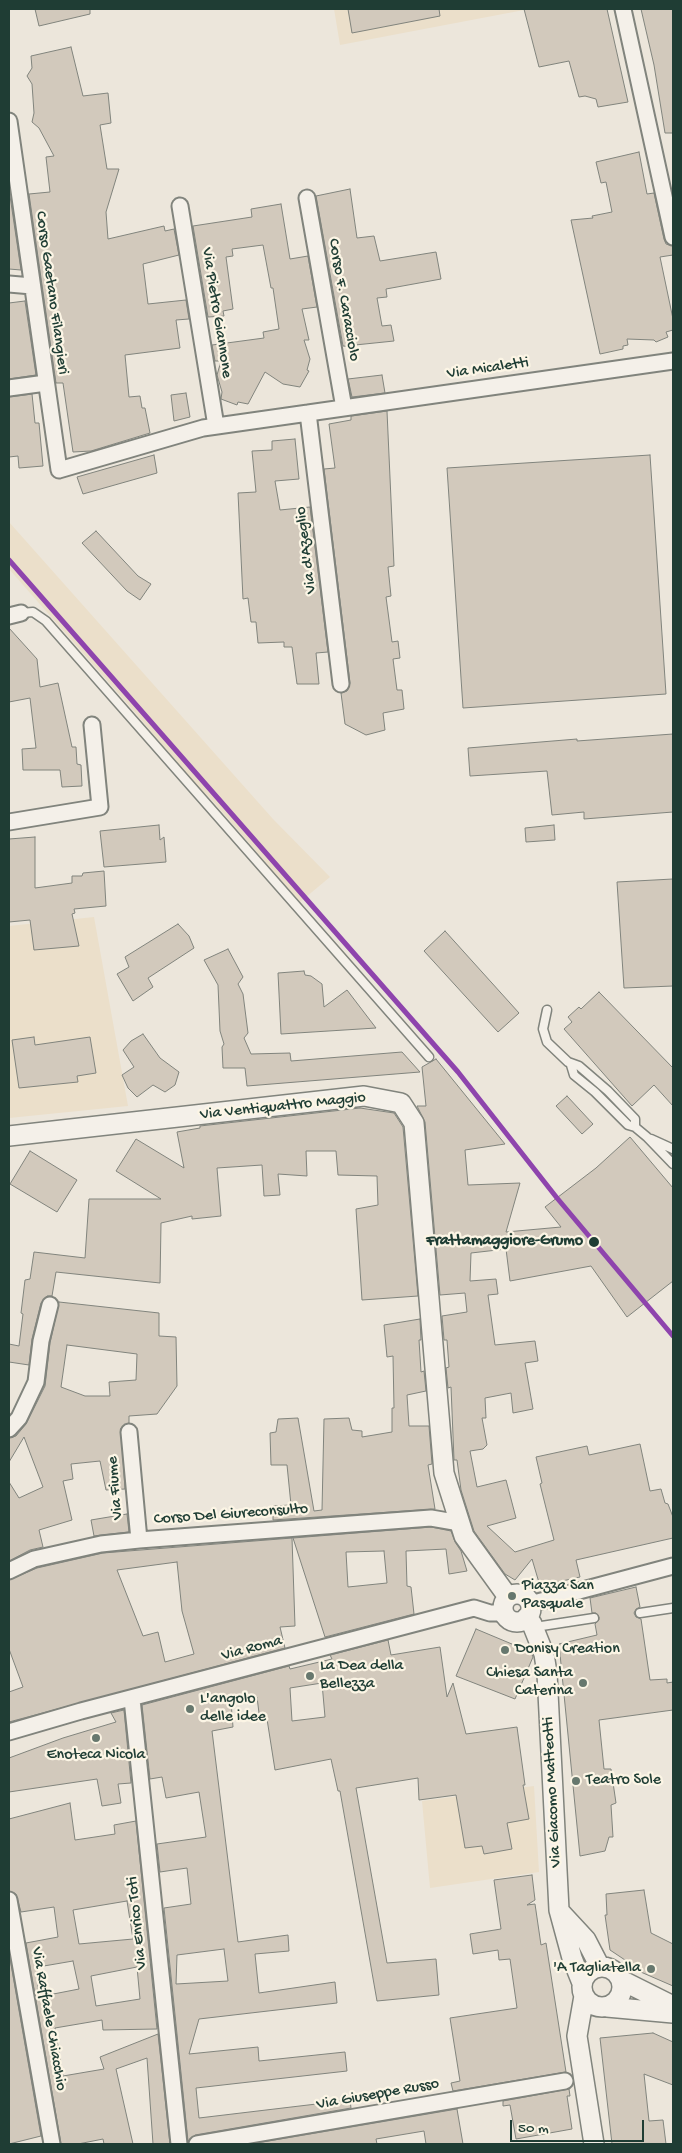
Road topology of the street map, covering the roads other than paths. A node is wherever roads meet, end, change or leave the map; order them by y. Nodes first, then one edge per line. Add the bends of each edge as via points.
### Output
1 (623, 9) edge
2 (9, 121) edge
3 (667, 178) edge
4 (307, 198) dead end
5 (180, 206) dead end
6 (673, 237) edge
7 (9, 284) edge
8 (32, 286) junction
9 (673, 361) edge
10 (46, 383) junction
11 (9, 388) edge
12 (344, 408) junction
13 (308, 413) junction
14 (216, 426) junction
15 (59, 470) joint
16 (15, 615) edge
17 (341, 684) dead end
18 (92, 725) dead end
19 (9, 822) edge
20 (547, 1010) dead end
21 (429, 1057) dead end
22 (9, 1136) edge
23 (647, 1137) junction
24 (673, 1149) edge
25 (673, 1164) edge
26 (50, 1305) dead end
27 (9, 1429) edge
28 (129, 1432) dead end
29 (460, 1523) junction
30 (139, 1540) junction
31 (673, 1566) edge
32 (9, 1571) edge
33 (506, 1605) junction
34 (673, 1608) edge
35 (640, 1613) dead end
36 (530, 1616) junction
37 (594, 1618) dead end
38 (132, 1699) junction
39 (9, 1732) edge
40 (9, 1900) edge
41 (559, 1910) junction
42 (600, 1967) junction
43 (621, 1980) junction
44 (583, 1990) junction
45 (673, 2006) edge
46 (604, 2007) junction
47 (673, 2013) edge
48 (577, 2036) junction
49 (565, 2080) dead end
50 (52, 2144) edge
51 (179, 2144) edge
52 (197, 2144) edge
53 (594, 2144) edge

1 - 3 street
2 - 8 street, Corso Gaetano Filangieri
3 - 6 street
4 - 12 street, Corso F. Caracciolo
5 - 14 street, Via Pietro Giannone
7 - 8 street
8 - 10 street, Corso Gaetano Filangieri
9 - 12 street, Via Micaletti
10 - 11 street
10 - 15 street, Corso Gaetano Filangieri
12 - 13 street, Via Micaletti
13 - 14 street, Via Micaletti
13 - 17 street, Via d'Azeglio
14 - 15 street, Via Micaletti
16 - 21 lane via 34,612 46,621
18 - 19 street via 100,807
20 - 23 lane via 543,1029 547,1042 571,1065 574,1076 628,1125
22 - 29 street, Via Ventiquattro Maggio via 364,1096 401,1104 414,1123 444,1473
23 - 24 lane
23 - 25 lane
26 - 27 street via 36,1382 19,1418
28 - 30 street, Via Fiume
29 - 30 street, Corso Del Giureconsulto via 431,1518
29 - 33 street, Via Ventiquattro Maggio via 464,1536
30 - 32 street, Corso Del Giureconsulto via 102,1544 34,1559
31 - 36 street
33 - 36 street via 513,1622
33 - 38 street, Via Roma via 490,1612 474,1608
34 - 35 lane
36 - 37 lane
36 - 41 street, Via Giacomo Matteotti via 544,1654 547,1673
38 - 39 street, Via Roma
38 - 51 street, Via Enrico Toti
40 - 50 street, Via Raffaele Chiacchio
41 - 42 street via 586,1940
41 - 44 street, Via Giacomo Matteotti
42 - 43 street via 613,1970
42 - 44 street via 588,1972
43 - 45 street
43 - 46 street via 619,2000
44 - 46 street via 594,2006
44 - 48 street
46 - 47 street
46 - 48 street via 585,2020
48 - 53 street
49 - 52 street, Via Giuseppe Russo

